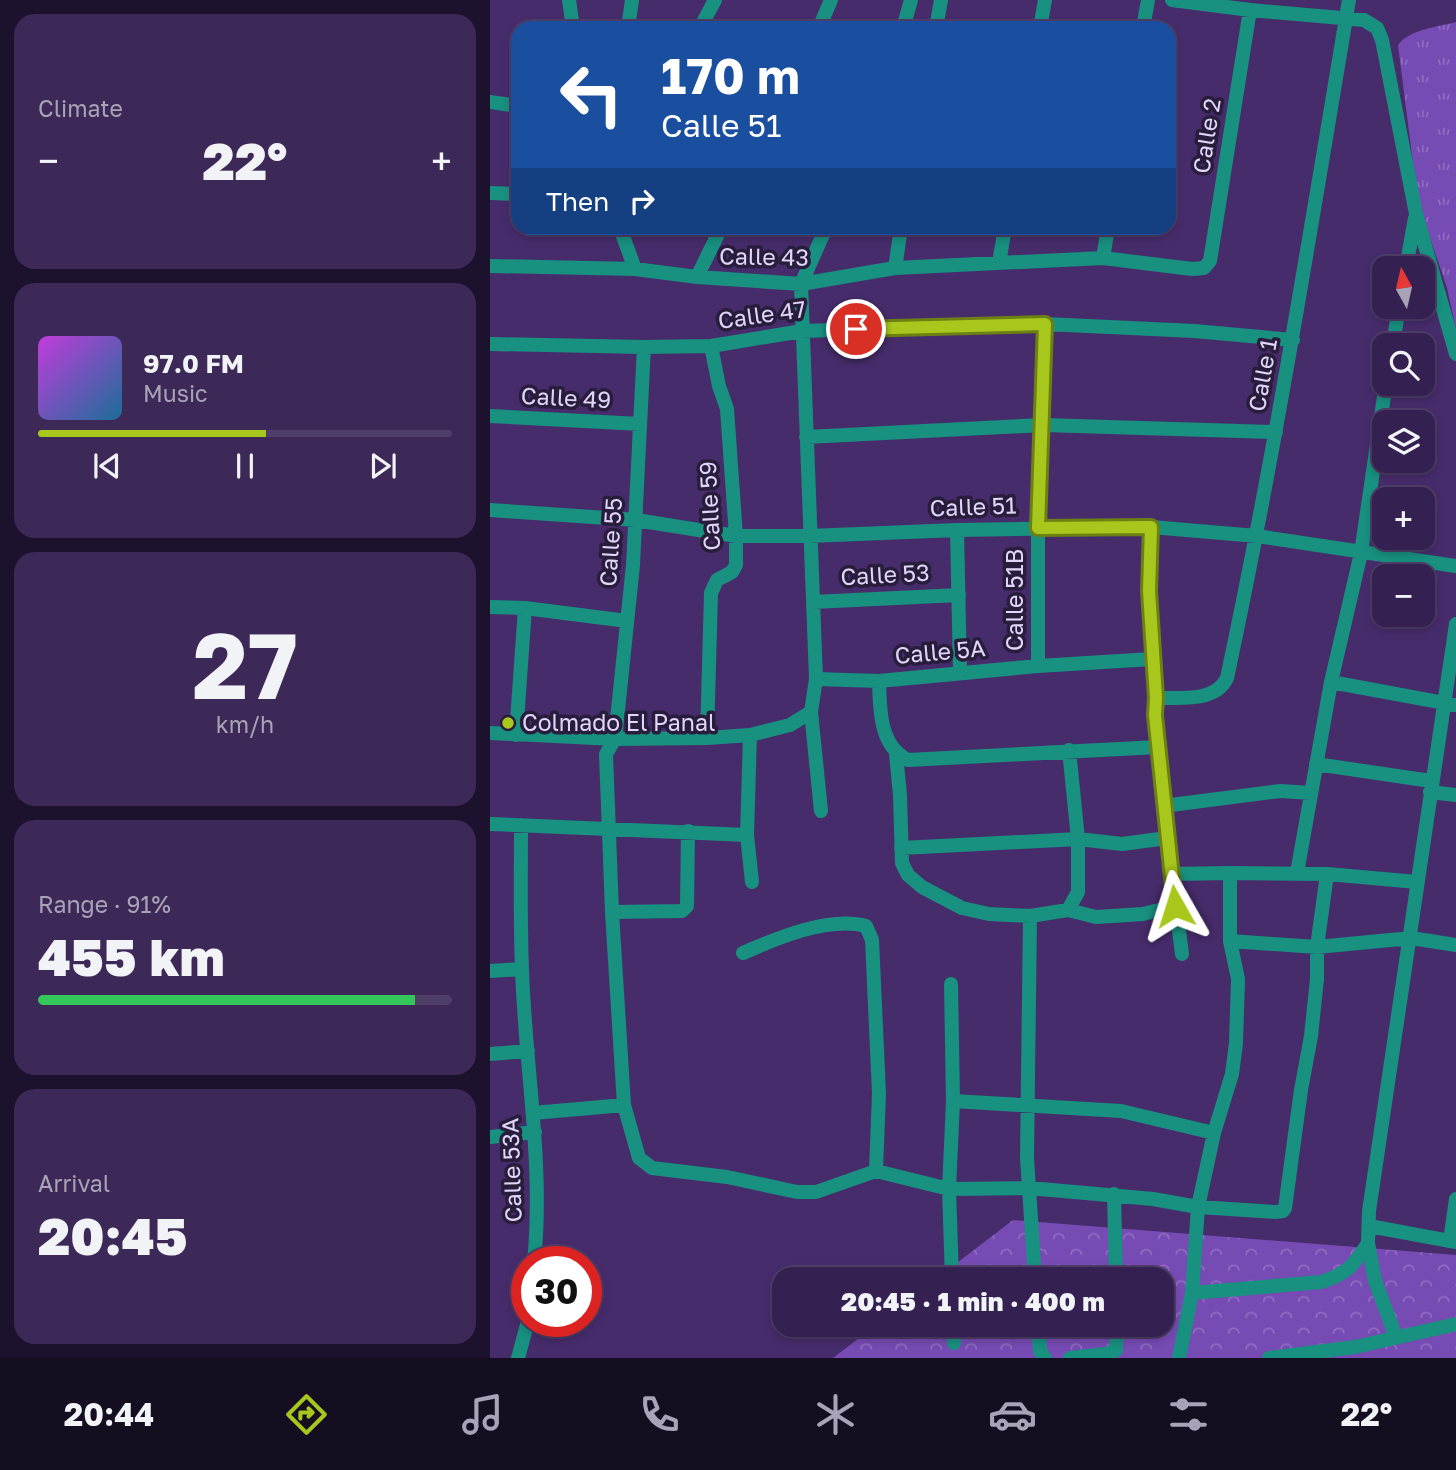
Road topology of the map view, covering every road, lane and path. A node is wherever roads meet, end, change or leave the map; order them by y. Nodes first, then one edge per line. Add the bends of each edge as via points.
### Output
1 (569, 0) edge
2 (632, 0) edge
3 (715, 0) edge
4 (831, 0) edge
5 (911, 0) edge
6 (941, 0) edge
7 (1045, 0) edge
8 (1147, 0) edge
9 (1172, 0) edge
10 (1349, 0) edge
11 (1250, 10) junction
12 (1346, 17) junction
13 (571, 21) edge
14 (629, 21) edge
15 (704, 21) edge
16 (822, 21) edge
17 (905, 21) edge
18 (937, 21) edge
19 (1041, 21) edge
20 (1144, 21) edge
21 (490, 102) edge
22 (511, 105) edge
23 (490, 193) edge
24 (511, 194) edge
25 (1416, 214) junction
26 (623, 235) edge
27 (718, 235) edge
28 (823, 235) edge
29 (900, 235) edge
30 (1004, 235) edge
31 (1107, 235) edge
32 (1408, 256) edge
33 (1103, 258) junction
34 (999, 263) junction
35 (490, 265) edge
36 (895, 268) junction
37 (1204, 268) joint
38 (635, 269) junction
39 (697, 277) junction
40 (801, 284) junction
41 (1045, 324) junction
42 (802, 331) junction
43 (1293, 340) junction
44 (490, 344) edge
45 (711, 346) junction
46 (644, 347) junction
47 (1456, 354) edge
48 (1384, 396) edge
49 (490, 416) edge
50 (640, 424) junction
51 (1043, 425) junction
52 (1276, 432) junction
53 (806, 437) junction
54 (490, 510) edge
55 (636, 520) junction
56 (1151, 527) junction
57 (1038, 528) junction
58 (957, 530) junction
59 (736, 536) junction
60 (1257, 536) junction
61 (810, 537) junction
62 (1361, 552) junction
63 (1456, 566) edge
64 (959, 594) junction
65 (813, 602) junction
66 (490, 607) edge
67 (525, 608) junction
68 (626, 621) junction
69 (1456, 624) edge
70 (1152, 659) junction
71 (1038, 666) junction
72 (960, 673) junction
73 (816, 678) junction
74 (879, 681) junction
75 (1331, 682) junction
76 (1156, 698) junction
77 (1450, 704) edge
78 (811, 712) junction
79 (490, 733) edge
80 (516, 735) junction
81 (750, 735) junction
82 (707, 738) junction
83 (615, 739) junction
84 (1158, 747) junction
85 (1069, 750) junction
86 (896, 754) junction
87 (1316, 764) junction
88 (1431, 786) junction
89 (1311, 793) junction
90 (1456, 795) edge
91 (1163, 806) junction
92 (821, 811) dead end
93 (490, 824) edge
94 (521, 825) junction
95 (608, 830) junction
96 (688, 831) junction
97 (747, 835) junction
98 (1167, 838) junction
99 (1078, 839) junction
100 (901, 848) junction
101 (1230, 873) junction
102 (1297, 873) junction
103 (1171, 874) junction
104 (1327, 874) junction
105 (752, 882) dead end
106 (1417, 882) junction
107 (1175, 906) junction
108 (1068, 910) junction
109 (612, 912) junction
110 (1030, 916) junction
111 (1411, 938) junction
112 (1230, 941) junction
113 (1456, 945) edge
114 (1317, 947) junction
115 (743, 953) dead end
116 (1182, 954) dead end
117 (522, 969) junction
118 (490, 971) edge
119 (951, 984) dead end
120 (528, 1051) junction
121 (490, 1054) edge
122 (953, 1101) junction
123 (624, 1105) junction
124 (1029, 1106) junction
125 (533, 1113) junction
126 (535, 1132) junction
127 (1214, 1133) junction
128 (490, 1138) edge
129 (876, 1171) junction
130 (1029, 1188) junction
131 (949, 1189) junction
132 (1114, 1194) junction
133 (1456, 1199) edge
134 (1198, 1207) junction
135 (1369, 1226) junction
136 (1453, 1241) edge
137 (1368, 1243) junction
138 (536, 1246) edge
139 (952, 1267) edge
140 (1034, 1267) edge
141 (1116, 1267) edge
142 (1192, 1293) junction
143 (1456, 1324) edge
144 (1396, 1336) junction
145 (524, 1337) edge
146 (954, 1337) edge
147 (1039, 1337) edge
148 (1117, 1337) edge
149 (954, 1343) dead end
150 (518, 1358) edge
151 (1045, 1358) edge
152 (1070, 1358) edge
153 (1179, 1358) edge
154 (1269, 1358) edge

1 - 13 street
2 - 14 street
3 - 15 street
4 - 16 street
5 - 17 street
6 - 18 street
7 - 19 street
8 - 20 street
9 - 11 street
10 - 12 street, Calle 1
11 - 12 street
11 - 37 street, Calle 2 via 1210,261
12 - 25 street via 1371,24 1382,40
12 - 43 street, Calle 1
21 - 22 street
23 - 24 street
25 - 32 street
25 - 47 street
26 - 38 street
27 - 39 street
28 - 40 street
29 - 36 street
30 - 34 street
31 - 33 street
33 - 34 street, Calle 43
33 - 37 street, Calle 43
34 - 36 street, Calle 43
35 - 38 street, Calle 43
36 - 40 street, Calle 43
38 - 39 street, Calle 43
39 - 40 street, Calle 43
40 - 42 street
41 - 42 street, Calle 47
41 - 43 street, Calle 47
41 - 51 street, Calle 51B
42 - 45 street, Calle 47
42 - 53 street
43 - 52 street, Calle 1
44 - 46 street, Calle 47
45 - 46 street, Calle 47
45 - 59 street, Calle 59 via 727,409
46 - 50 street, Calle 55
48 - 62 street
49 - 50 street, Calle 49
50 - 55 street, Calle 55
51 - 52 street
51 - 53 street
51 - 57 street, Calle 51B
52 - 60 street, Calle 1
53 - 61 street
54 - 55 street, Calle 51
55 - 59 street, Calle 51
55 - 68 street, Calle 55
56 - 57 street, Calle 51
56 - 60 street, Calle 51
56 - 70 street
57 - 58 street, Calle 51
57 - 71 street, Calle 51B
58 - 61 street, Calle 51
58 - 64 street
59 - 61 street, Calle 51
59 - 82 street, Calle 59 via 733,572 717,580 710,593
60 - 62 street, Calle 51
60 - 76 street, Calle 1 via 1223,687 1209,695
61 - 65 street
62 - 63 street, Calle 51
62 - 75 street
64 - 65 street, Calle 53
64 - 72 street
65 - 73 street
66 - 67 street
67 - 68 street
67 - 80 street
68 - 83 street, Calle 55
69 - 77 street
70 - 71 street, Calle 5A
70 - 76 street
71 - 72 street, Calle 5A
72 - 74 street, Calle 5A
73 - 74 street, Calle 5A
73 - 78 street
74 - 86 street via 882,721
75 - 77 street
75 - 87 street
76 - 84 street
77 - 88 street
78 - 81 street via 790,725
78 - 92 street
79 - 80 street
80 - 83 street
81 - 82 street
81 - 97 street
82 - 83 street
83 - 95 street, Calle 55 via 606,754
84 - 85 street
84 - 91 street
85 - 86 street via 908,760
85 - 99 street
86 - 100 street
87 - 88 street
87 - 89 street
88 - 90 street
88 - 106 street
89 - 91 street via 1280,791
89 - 102 street
91 - 98 street
93 - 94 street
94 - 95 street
94 - 117 street, Calle 53A
95 - 96 street
95 - 109 street, Calle 55
96 - 97 street
96 - 109 street via 685,909
97 - 105 street
98 - 99 street via 1122,844
98 - 103 street
99 - 100 street
99 - 108 street via 1078,892
100 - 110 street via 908,875 938,896 989,914
101 - 102 street
101 - 103 street
101 - 112 street
102 - 104 street
103 - 107 street
104 - 106 street
104 - 114 street
106 - 111 street
107 - 108 street via 1097,917
107 - 116 street
108 - 110 street
109 - 123 street, Calle 55
110 - 124 street
111 - 113 street
111 - 114 street
111 - 135 street
112 - 114 street
112 - 127 street via 1238,979 1236,1043
114 - 134 street via 1311,1037 1285,1208 1275,1212
115 - 129 street via 790,932 853,923 866,926 872,940 878,1080
117 - 118 street
117 - 120 street, Calle 53A
119 - 122 street
120 - 121 street
120 - 125 street, Calle 53A
122 - 124 street
122 - 131 street
123 - 125 street
123 - 129 street, Calle 55 via 639,1158 652,1168 797,1192 816,1192
124 - 127 street via 1121,1111
124 - 130 street
125 - 126 street, Calle 53A
126 - 128 street
126 - 138 street, Calle 53A
127 - 134 street
129 - 131 street
130 - 131 street
130 - 132 street
130 - 140 street
131 - 139 street
132 - 134 street
132 - 141 street
133 - 136 street
134 - 142 street
135 - 136 street
135 - 137 street
137 - 142 street via 1340,1277
137 - 144 street via 1375,1280
142 - 153 street
143 - 144 street
144 - 154 street via 1355,1347
145 - 150 street
146 - 149 street
147 - 151 street
148 - 152 street via 1116,1350

